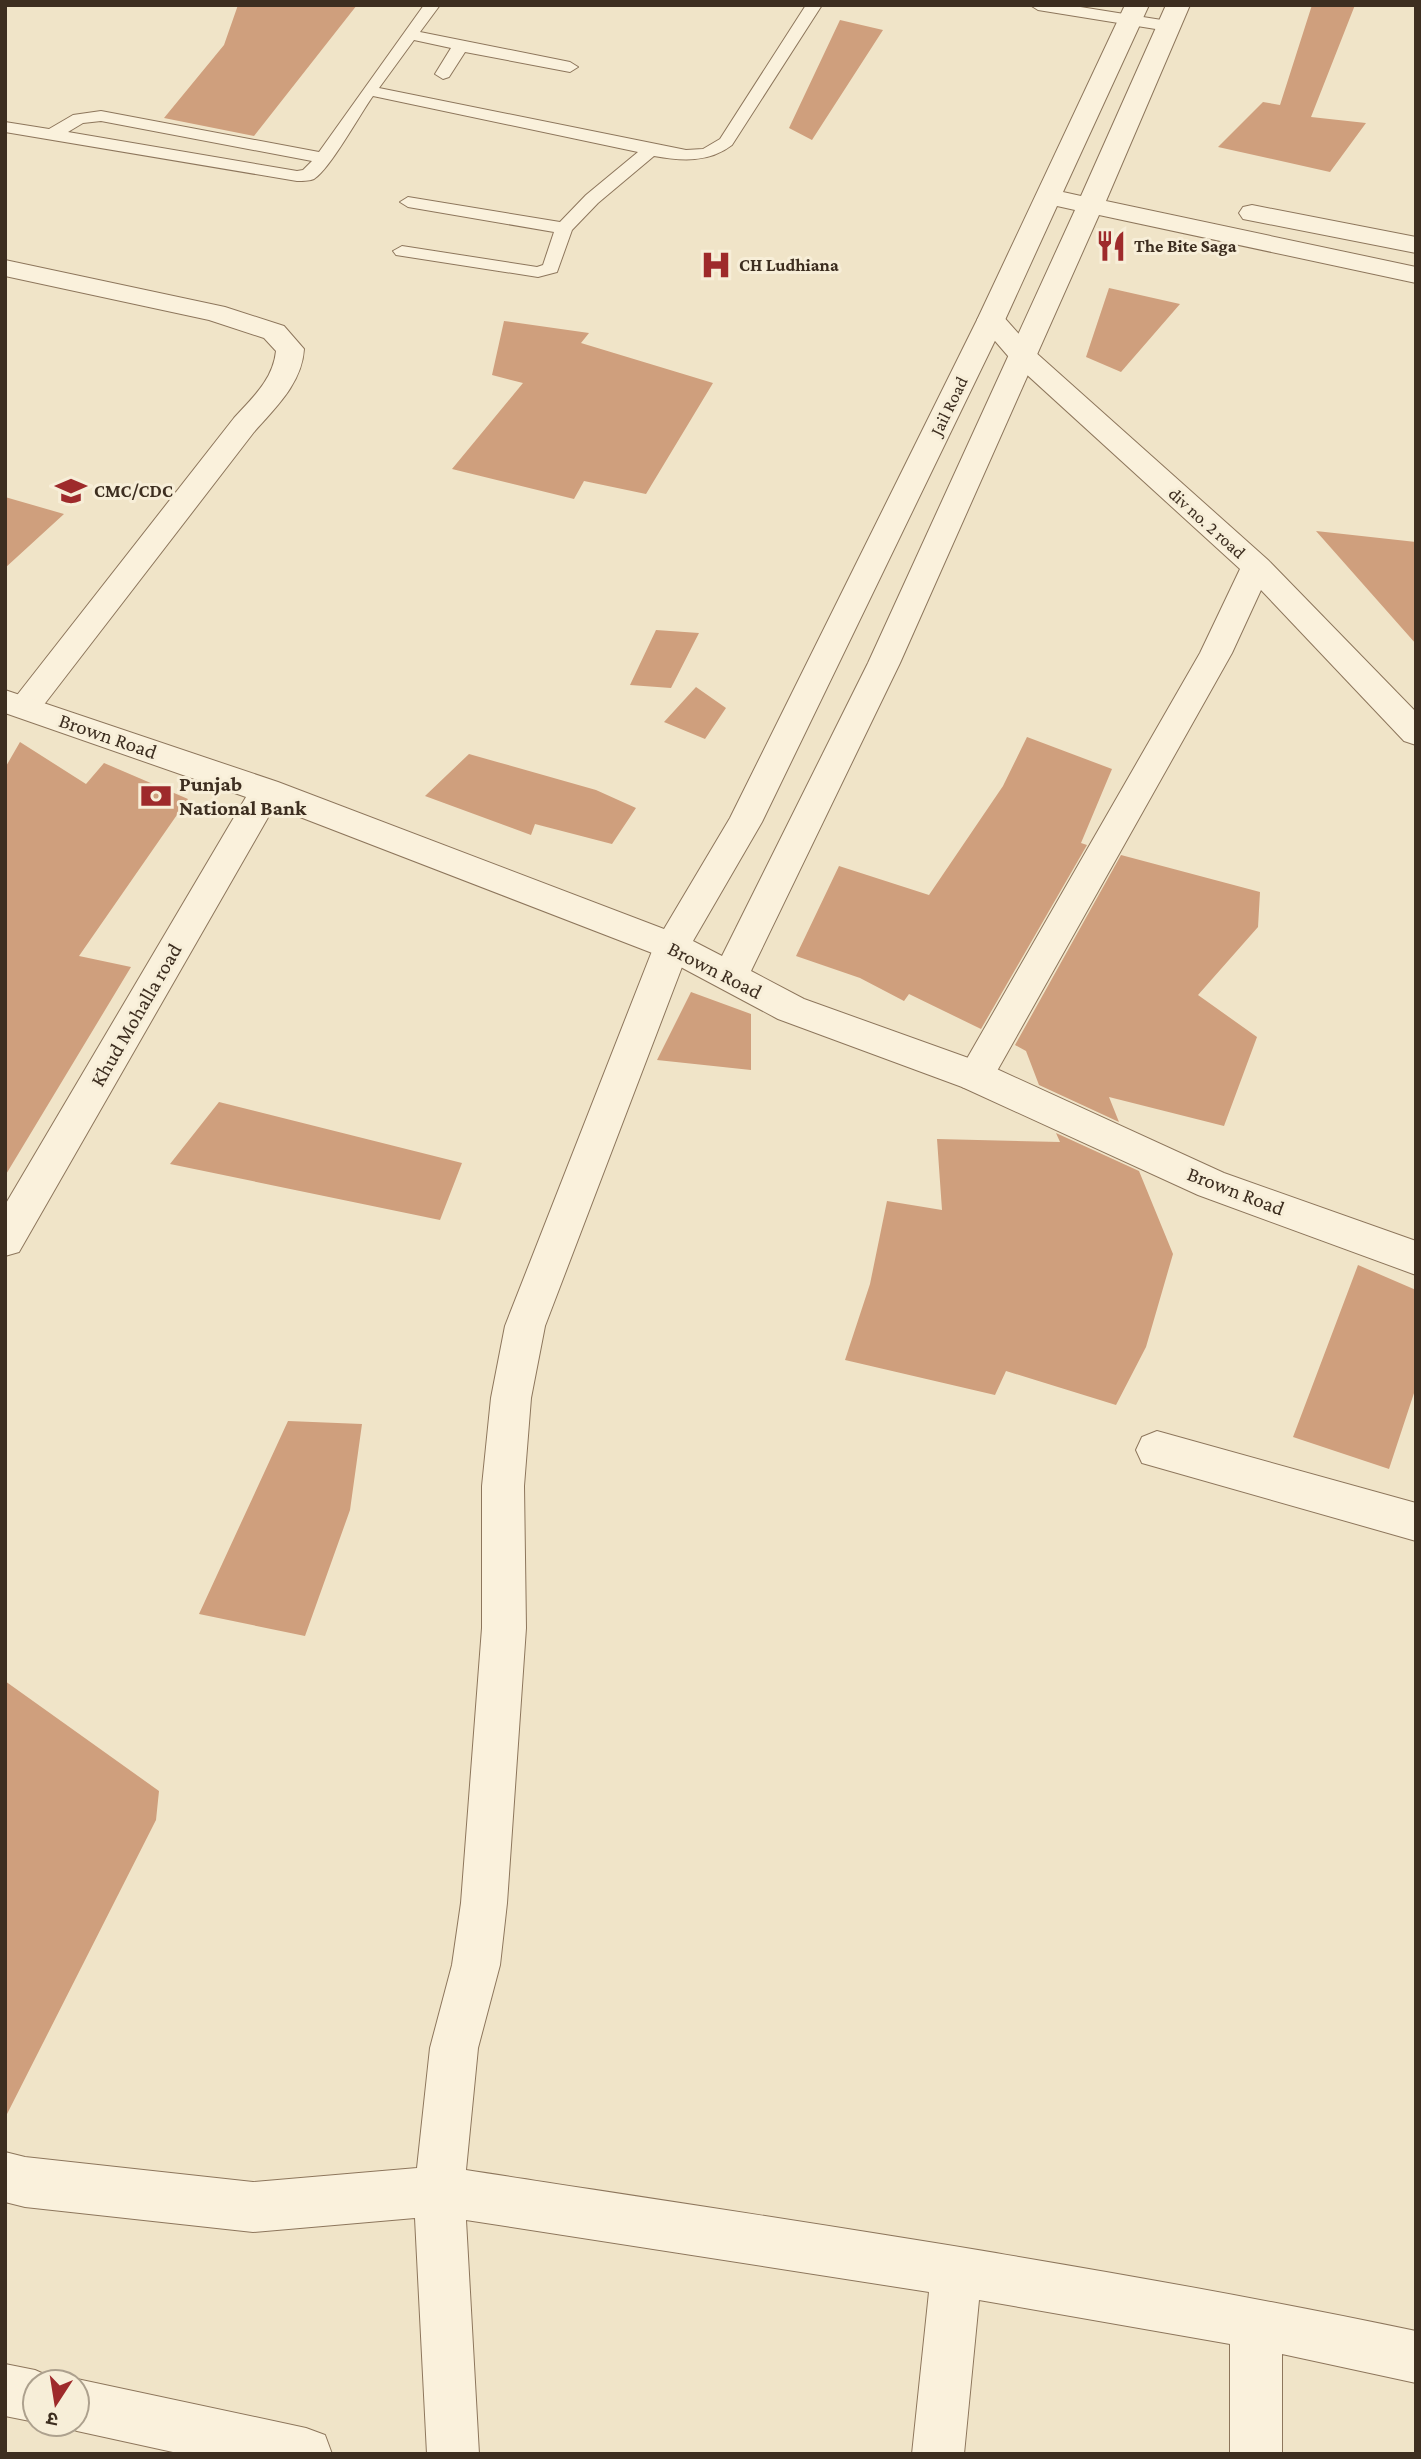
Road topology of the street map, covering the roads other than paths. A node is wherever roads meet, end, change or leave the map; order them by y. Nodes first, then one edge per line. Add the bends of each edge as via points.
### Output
1 (432, 5) edge
2 (814, 5) edge
3 (1038, 5) edge
4 (1133, 12) edge
5 (1173, 16) edge
6 (410, 34) junction
7 (461, 46) junction
8 (570, 67) dead end
9 (443, 74) dead end
10 (370, 91) junction
11 (5, 127) edge
12 (52, 134) junction
13 (651, 149) junction
14 (323, 158) junction
15 (1052, 186) junction
16 (1094, 194) junction
17 (1191, 201) dead end
18 (408, 202) dead end
19 (1231, 209) dead end
20 (564, 228) junction
21 (1416, 245) edge
22 (402, 251) dead end
23 (5, 268) edge
24 (1416, 275) edge
25 (991, 320) junction
26 (1024, 358) junction
27 (1257, 567) junction
28 (15, 704) edge
29 (1416, 733) edge
30 (266, 791) junction
31 (672, 946) junction
32 (730, 977) junction
33 (975, 1076) junction
34 (5, 1240) edge
35 (1416, 1258) edge
36 (1157, 1450) dead end
37 (1416, 1522) edge
38 (5, 2177) edge
39 (439, 2192) junction
40 (956, 2271) junction
41 (1256, 2323) junction
42 (1416, 2357) edge
43 (91, 2408) edge
44 (306, 2454) edge
45 (453, 2454) edge
46 (938, 2454) edge
47 (1255, 2454) edge

1 - 6 lane
2 - 13 lane via 720,148 701,155
3 - 4 lane
4 - 5 lane
4 - 15 street, Jail Road
5 - 16 street
6 - 7 lane
6 - 10 lane
7 - 8 lane
7 - 9 lane
10 - 13 lane
10 - 14 lane
11 - 12 lane
12 - 14 lane via 79,118 101,116
12 - 14 lane via 297,176 308,174
13 - 20 lane
15 - 16 street
15 - 25 street, Jail Road
16 - 17 street
16 - 24 street
16 - 26 street
18 - 20 lane
19 - 21 street
20 - 22 lane via 551,268 543,273
23 - 28 street via 158,299 274,332 290,349 290,363 275,389
25 - 26 street, div no. 2 road
25 - 31 street, Jail Road via 745,822
26 - 27 street, div no. 2 road
26 - 32 street via 884,663
27 - 29 street, div no. 2 road
27 - 33 street via 1216,653
28 - 30 street, Brown Road
30 - 31 street, Brown Road
30 - 34 street, Khud Mohalla road
31 - 32 street, Brown Road
31 - 39 street, Jail Road via 525,1326 511,1398 502,1486 504,1628 484,1903 476,1965 454,2048
32 - 33 street, Brown Road via 790,1009
33 - 35 street, Brown Road via 1211,1184
36 - 37 street
38 - 39 street via 253,2207
39 - 40 street
39 - 45 street, Jail Road
40 - 41 street
40 - 46 street
41 - 42 street
41 - 47 street
43 - 44 street

